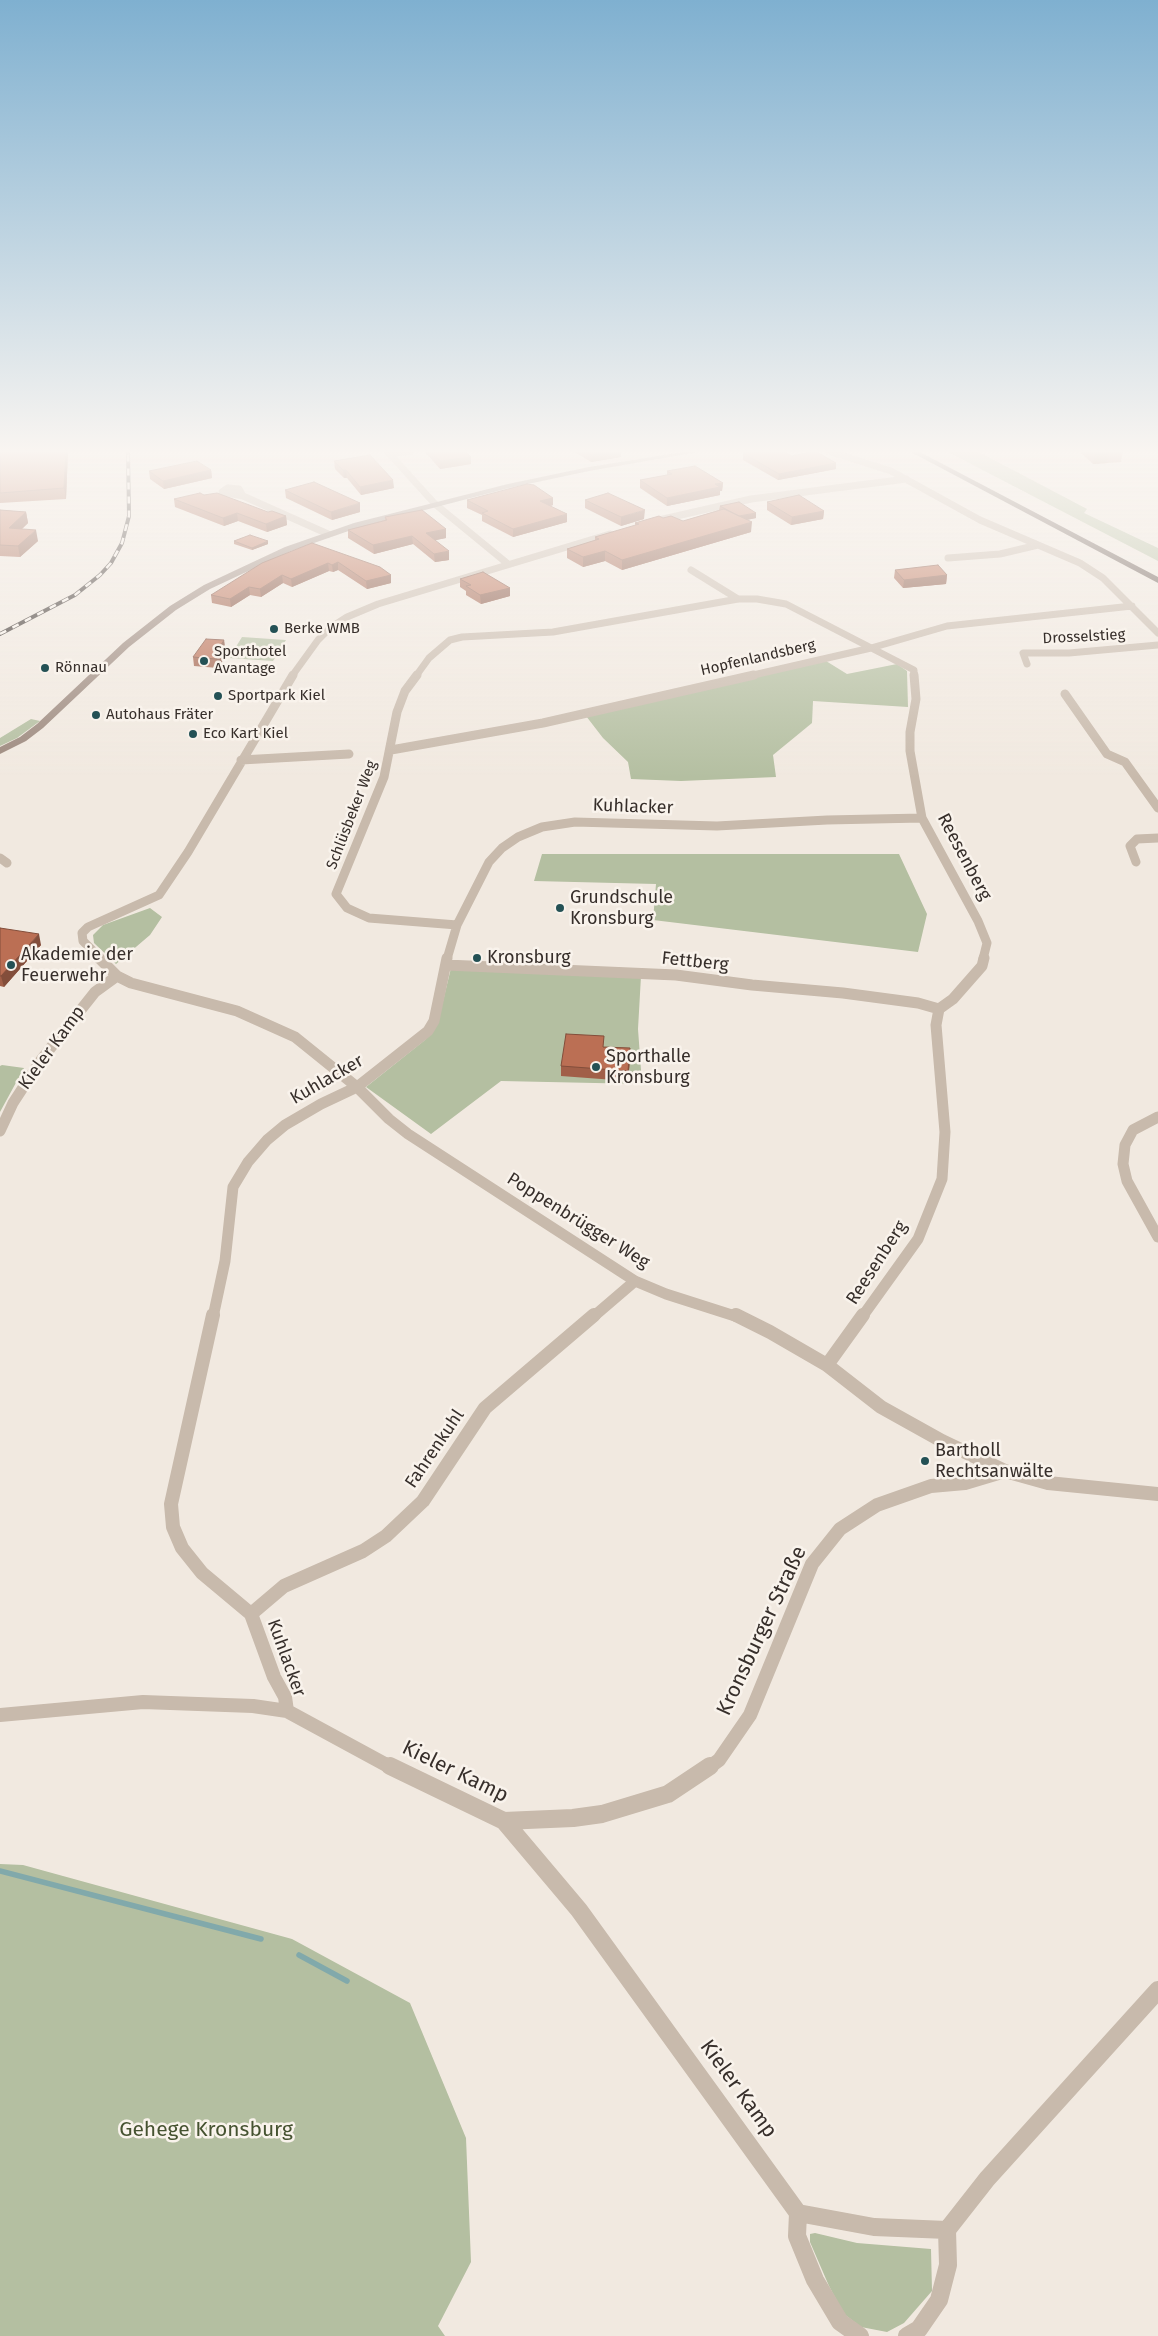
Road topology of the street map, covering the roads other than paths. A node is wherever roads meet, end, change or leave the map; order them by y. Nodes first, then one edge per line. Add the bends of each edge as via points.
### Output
1 (263, 560) edge
2 (503, 560) edge
3 (522, 560) edge
4 (1073, 560) edge
5 (1120, 560) edge
6 (1137, 560) edge
7 (508, 564) junction
8 (691, 570) dead end
9 (1158, 571) edge
10 (1158, 580) edge
11 (738, 599) junction
12 (1132, 606) junction
13 (1158, 633) edge
14 (454, 638) joint
15 (1158, 645) edge
16 (872, 648) junction
17 (1027, 664) dead end
18 (1065, 694) dead end
19 (391, 750) junction
20 (0, 751) edge
21 (349, 754) dead end
22 (241, 760) junction
23 (1158, 808) edge
24 (922, 818) junction
25 (1158, 838) edge
26 (1136, 862) dead end
27 (457, 925) junction
28 (446, 965) junction
29 (117, 976) junction
30 (938, 1009) junction
31 (357, 1087) junction
32 (1158, 1117) edge
33 (0, 1131) edge
34 (1158, 1237) edge
35 (635, 1281) junction
36 (827, 1365) junction
37 (1005, 1471) junction
38 (1158, 1494) edge
39 (251, 1614) junction
40 (287, 1711) junction
41 (0, 1715) edge
42 (504, 1821) junction
43 (1158, 1990) edge
44 (798, 2213) junction
45 (947, 2230) junction
46 (860, 2336) edge
47 (907, 2336) edge

1 - 20 main road via 173,608 126,645 40,726
2 - 7 street
3 - 7 street
4 - 12 street via 1092,570
5 - 10 highway
6 - 9 highway
7 - 22 street via 396,598 347,617 330,628 308,652
8 - 11 street
11 - 14 street, Reesenberg via 554,632
11 - 16 street, Reesenberg via 786,604
12 - 13 street
12 - 16 street, Hopfenlandsberg via 948,626
14 - 19 street, Schlüsbeker Weg via 429,658 405,691 397,712
15 - 17 street, Drosselstieg via 1076,653 1023,653
16 - 19 street, Hopfenlandsberg via 534,725
16 - 24 street, Reesenberg via 914,670 916,699 910,751
18 - 23 street via 1107,754 1125,762
19 - 27 street, Schlüsbeker Weg via 371,812 336,894 347,908 369,918
21 - 22 street
22 - 29 street, Poppenbrügger Weg via 159,895 88,927 82,933 82,941
24 - 27 street, Kuhlacker via 717,826 575,822 542,827 518,836 489,862
24 - 30 street, Reesenberg via 987,943 982,966 953,999
25 - 26 street via 1138,839 1130,846
27 - 28 street, Kuhlacker
28 - 30 street, Fettberg via 676,975 890,999
28 - 31 street, Kuhlacker via 434,1021 428,1031
29 - 31 street, Poppenbrügger Weg via 149,988 230,1009 276,1027 295,1037
29 - 33 street, Kieler Kamp via 95,992 41,1060 13,1103
30 - 36 street, Reesenberg via 936,1025 945,1132 942,1179 918,1239
31 - 35 street, Poppenbrügger Weg via 408,1134
31 - 39 street, Kuhlacker via 285,1125 257,1151 233,1187 225,1261 171,1504 173,1527 182,1548 202,1572
32 - 34 street via 1133,1130 1125,1145 1123,1164 1127,1181
35 - 36 street, Poppenbrügger Weg via 666,1294 728,1312
35 - 39 street, Fahrenkuhl via 485,1408 424,1501 386,1536 363,1551 284,1586
36 - 37 street, Poppenbrügger Weg via 881,1407
37 - 38 street, Poppenbrügger Weg via 1048,1482
37 - 42 street, Kronsburger Straße via 965,1483 931,1486 877,1506 840,1529 812,1564 750,1715 719,1760 668,1794 602,1814
39 - 40 street, Kuhlacker via 274,1677 285,1697
40 - 41 street, Kieler Kamp via 244,1705 143,1702
40 - 42 street, Kieler Kamp via 404,1774
42 - 44 street, Kieler Kamp via 579,1910
43 - 45 street via 987,2179
44 - 45 street via 874,2227
44 - 46 street via 797,2236 815,2280 840,2322
45 - 47 street via 948,2265 939,2300 919,2329

